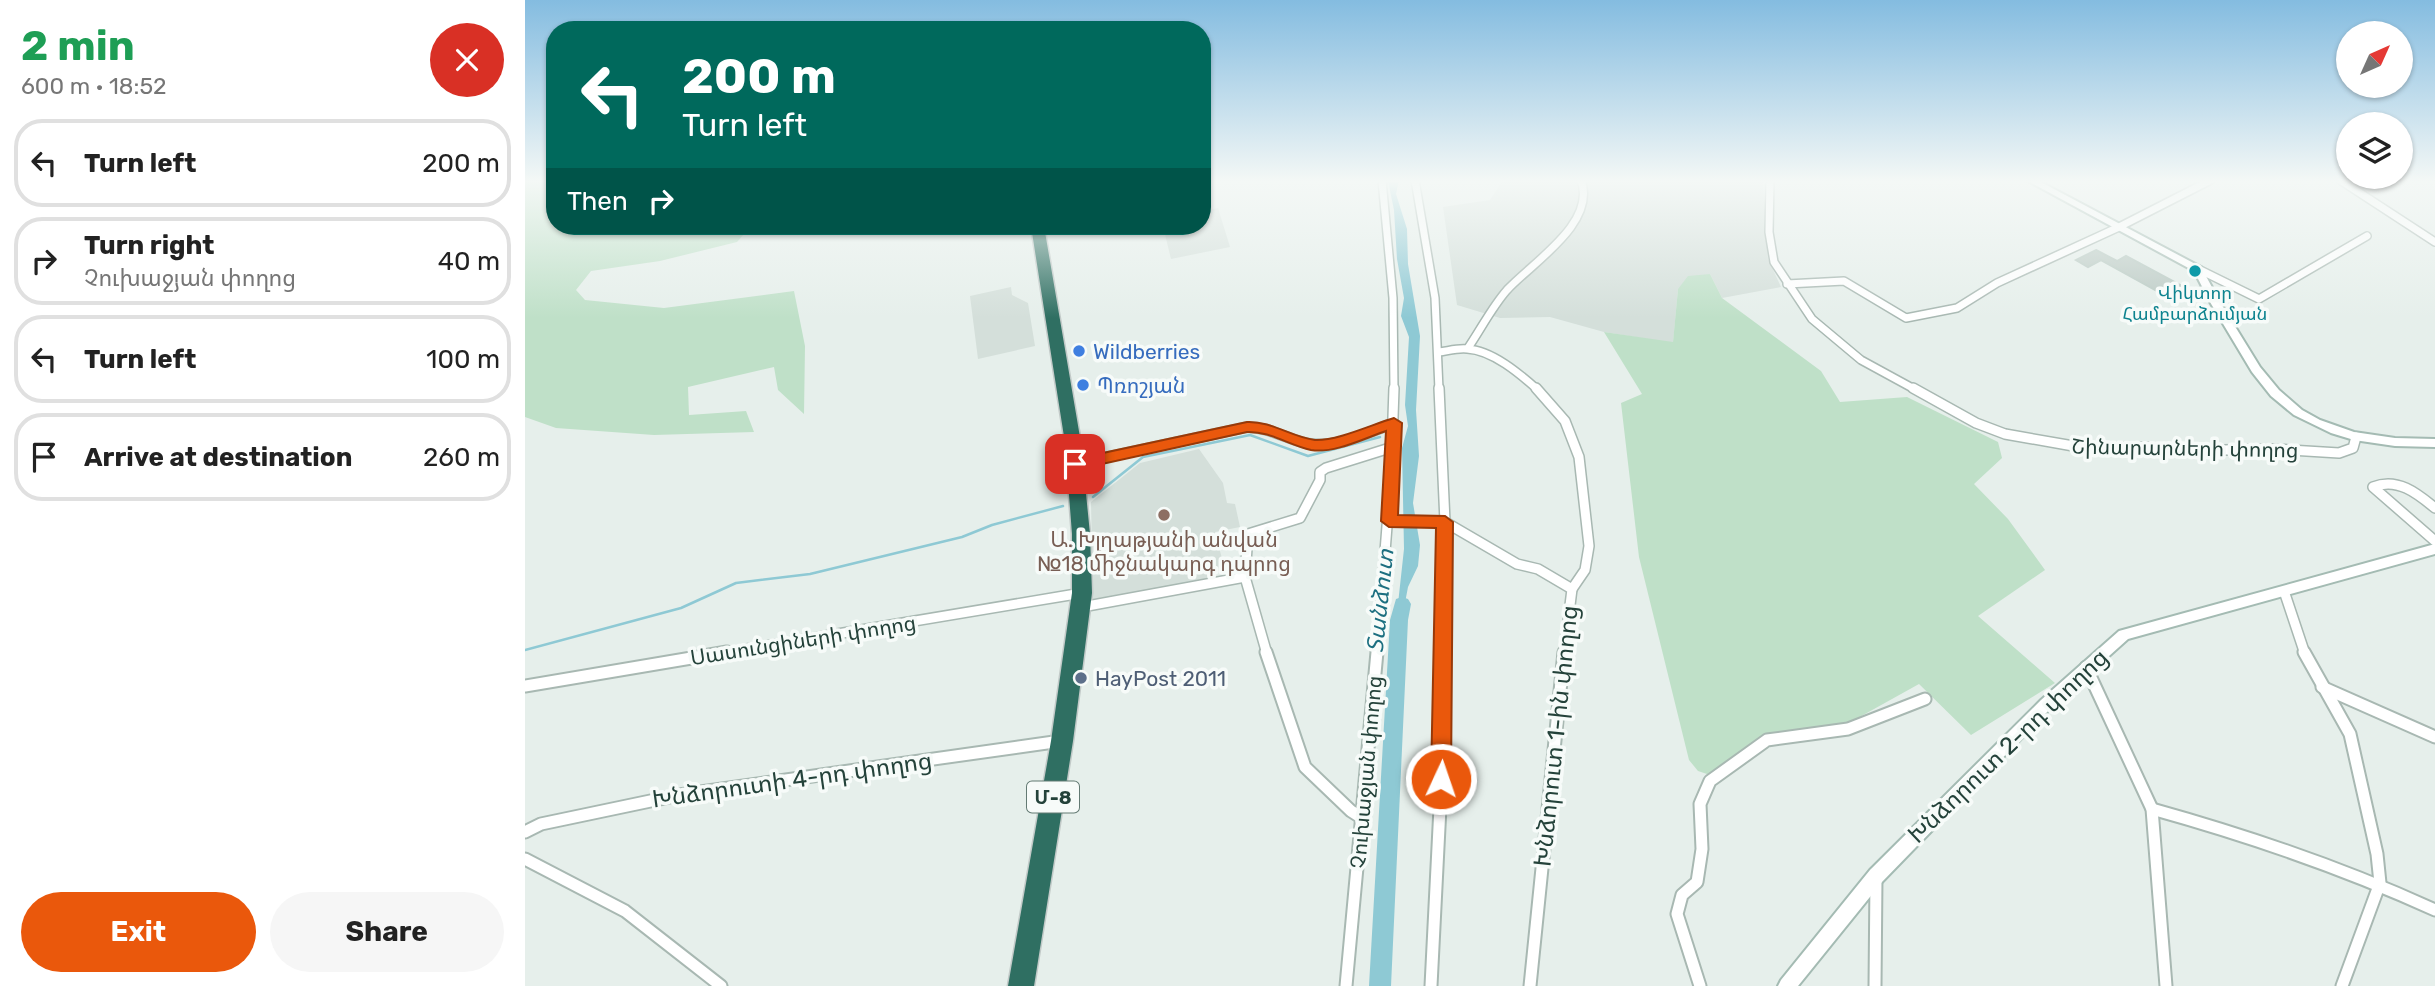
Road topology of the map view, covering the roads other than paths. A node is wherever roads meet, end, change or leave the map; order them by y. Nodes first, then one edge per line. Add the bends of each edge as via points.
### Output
1 (1389, 226) edge
2 (1423, 226) edge
3 (1571, 226) edge
4 (1769, 226) edge
5 (2411, 226) edge
6 (2119, 227) joint
7 (1038, 235) edge
8 (2367, 236) dead end
9 (2435, 242) edge
10 (2199, 268) junction
11 (1787, 284) junction
12 (1468, 348) junction
13 (1439, 352) junction
14 (1394, 423) junction
15 (2356, 437) junction
16 (2435, 443) edge
17 (1393, 447) junction
18 (1075, 464) junction
19 (2435, 508) edge
20 (1393, 521) junction
21 (1445, 522) junction
22 (2435, 541) edge
23 (2435, 549) edge
24 (1245, 577) junction
25 (1572, 589) junction
26 (2284, 591) junction
27 (1081, 600) junction
28 (2085, 667) junction
29 (525, 686) edge
30 (2322, 687) junction
31 (1925, 699) dead end
32 (2435, 737) edge
33 (1062, 740) junction
34 (2152, 809) junction
35 (1362, 818) junction
36 (525, 832) edge
37 (525, 859) edge
38 (1876, 876) junction
39 (2379, 883) junction
40 (2435, 910) edge
41 (721, 986) edge
42 (1021, 986) edge
43 (1346, 986) edge
44 (1431, 986) edge
45 (1530, 986) edge
46 (1700, 986) edge
47 (1787, 986) edge
48 (1875, 986) edge
49 (2165, 986) edge
50 (2342, 986) edge

1 - 14 street, Չուխաջյան փողոց
2 - 13 street
3 - 12 street via 1506,291
4 - 11 street, Շինարարների փողոց via 1774,262
5 - 9 street
6 - 10 street
6 - 11 street via 1997,283 1957,308 1906,318 1844,281
7 - 18 highway, Մ-8
8 - 10 street via 2259,299
10 - 15 street via 2207,290 2273,391 2303,415
11 - 15 street, Շինարարների փողոց via 1812,319 1861,360 2005,435 2079,446 2171,451 2339,453 2353,448
12 - 13 street
12 - 25 street via 1492,357 1531,384 1551,402 1572,434 1590,527 1586,568
13 - 21 street
14 - 17 street, Չուխաջյան փողոց
14 - 18 street via 1314,445 1262,426 1247,427
15 - 16 street
17 - 20 street, Չուխաջյան փողոց
17 - 24 street via 1326,468 1300,518 1248,534
18 - 27 highway, Մ-8
19 - 22 street via 2397,484 2373,487
20 - 21 street
20 - 35 street, Չուխաջյան փողոց
21 - 25 street, Խնձորուտ 1-ին փողոց via 1517,564 1538,569
21 - 44 street via 1444,728
23 - 26 street, Խնձորուտ 2-րդ փողոց
24 - 27 street, Սասունցիների փողոց
24 - 35 street via 1305,767
25 - 45 street, Խնձորուտ 1-ին փողոց
26 - 28 street, Խնձորուտ 2-րդ փողոց via 2124,635
26 - 30 street via 2304,653
27 - 29 street, Սասունցիների փողոց
27 - 33 highway, Մ-8
28 - 34 street
28 - 38 street, Խնձորուտ 2-րդ փողոց
30 - 32 street
30 - 39 street via 2350,734 2377,854
31 - 46 street via 1848,729 1767,740 1710,781 1700,804 1702,849 1697,882 1682,895 1677,914
33 - 36 street, Խնձորուտի 4-րդ փողոց via 679,794 541,824
33 - 42 highway, Մ-8
34 - 39 street via 2263,840
34 - 49 street
35 - 43 street, Չուխաջյան փողոց
37 - 41 street via 625,911
38 - 47 street, Խնձորուտ 2-րդ փողոց
38 - 48 street
39 - 40 street
39 - 50 street

